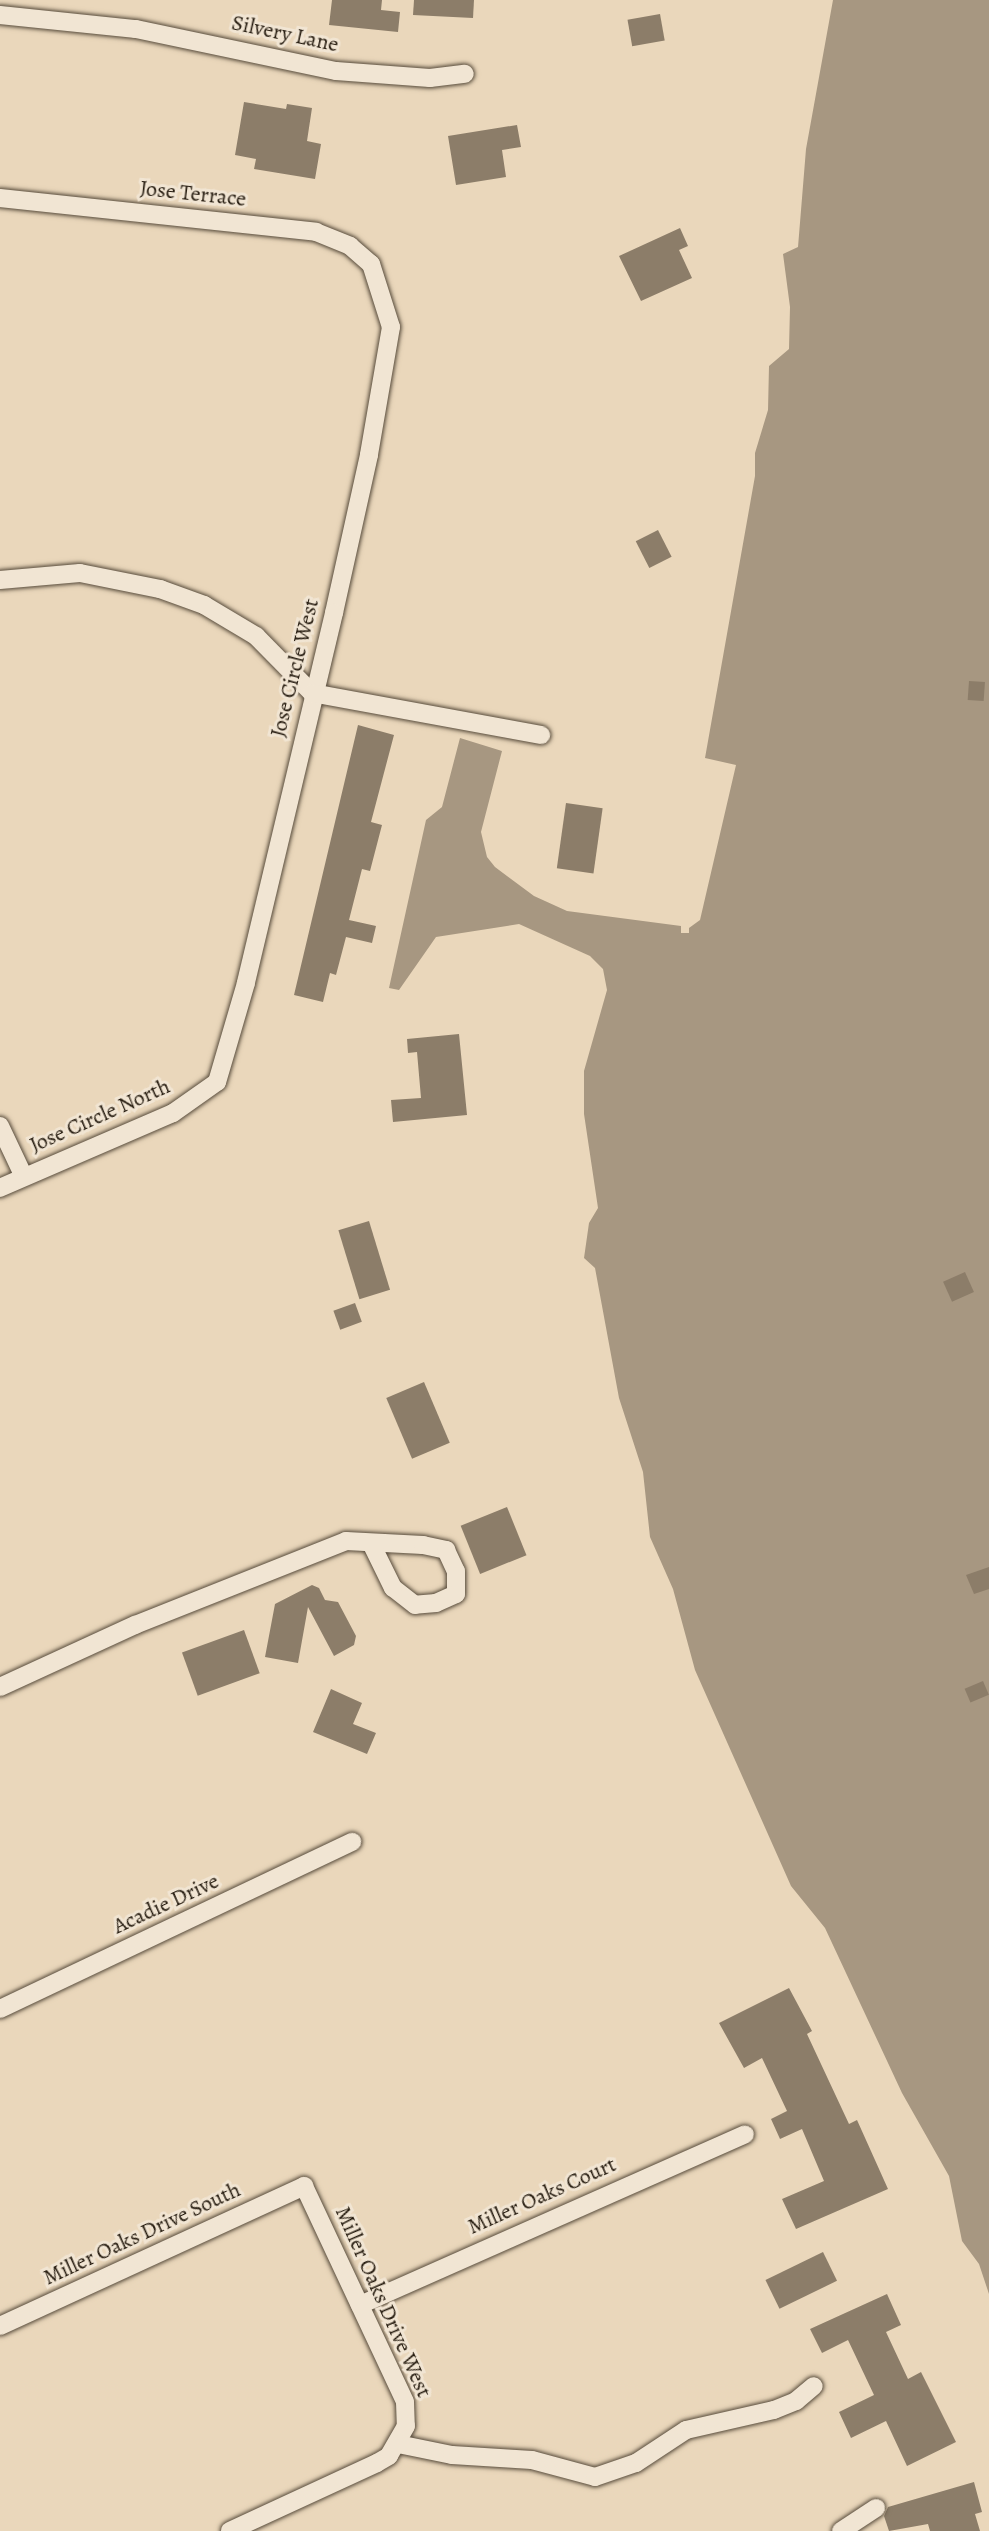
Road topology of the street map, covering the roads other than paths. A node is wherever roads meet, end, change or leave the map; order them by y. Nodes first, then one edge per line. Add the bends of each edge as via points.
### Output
1 (0, 15) edge
2 (465, 74) dead end
3 (0, 198) edge
4 (371, 264) joint
5 (0, 580) edge
6 (312, 693) junction
7 (541, 735) dead end
8 (217, 1082) joint
9 (0, 1126) edge
10 (24, 1177) junction
11 (0, 1188) edge
12 (371, 1543) junction
13 (0, 1687) edge
14 (352, 1842) dead end
15 (0, 2009) edge
16 (745, 2134) dead end
17 (304, 2186) joint
18 (360, 2305) junction
19 (0, 2326) edge
20 (814, 2386) dead end
21 (400, 2441) junction
22 (876, 2508) dead end
23 (230, 2531) edge
24 (841, 2531) edge

1 - 2 street, Silvery Lane via 136,29 336,71 430,78
3 - 4 street, Jose Terrace via 316,232 350,246
4 - 6 street, Jose Circle West via 391,327 369,455
5 - 6 street via 80,573 115,577 183,597 256,636
6 - 7 street
6 - 8 street, Jose Circle West via 246,983
8 - 10 street, Jose Circle North via 173,1113
9 - 10 street
10 - 11 street, Jose Circle North
12 - 12 street via 446,1550 456,1571 456,1594 415,1605 393,1588
12 - 13 street via 346,1541 135,1625
14 - 15 street, Acadie Drive
16 - 18 street, Miller Oaks Court
17 - 18 street, Miller Oaks Drive West
17 - 19 street, Miller Oaks Drive South
18 - 21 street, Miller Oaks Drive West via 405,2402
20 - 21 street via 774,2410 686,2430 636,2463 595,2477 532,2460 452,2455
21 - 23 street via 377,2463
22 - 24 street

